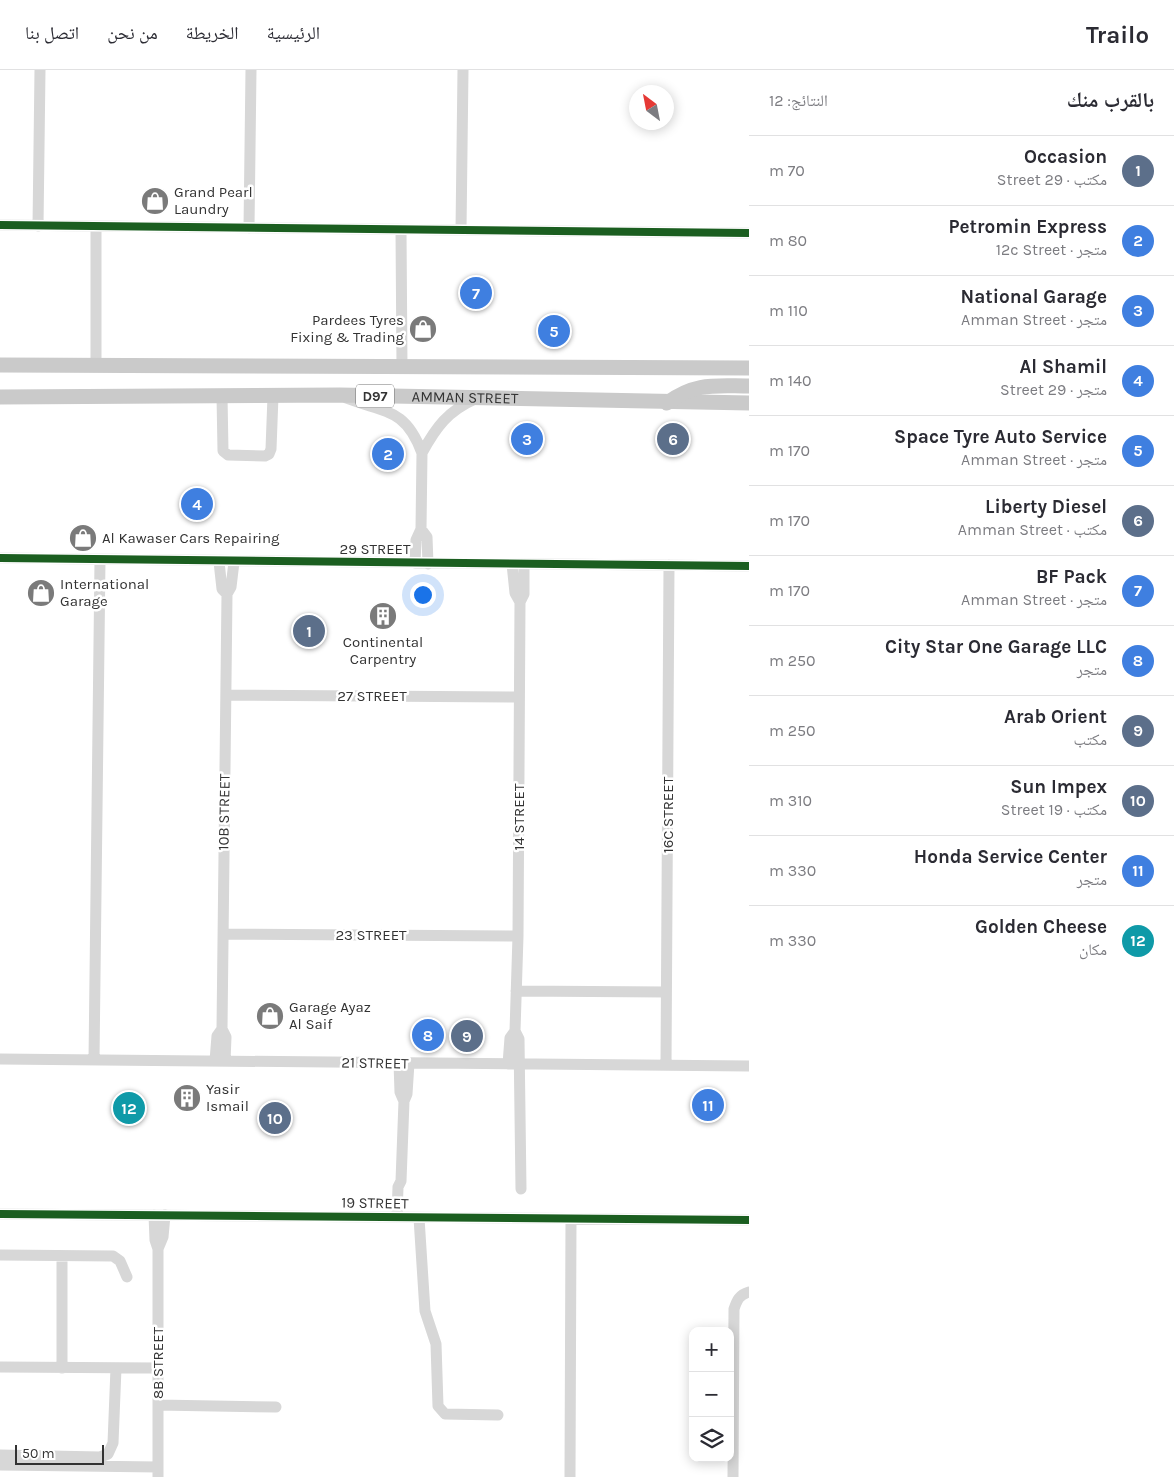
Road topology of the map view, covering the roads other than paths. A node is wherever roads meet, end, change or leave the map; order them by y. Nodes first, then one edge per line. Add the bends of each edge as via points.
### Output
1 (40, 70) edge
2 (251, 70) edge
3 (463, 70) edge
4 (0, 225) edge
5 (38, 226) junction
6 (96, 227) junction
7 (249, 228) junction
8 (401, 230) junction
9 (462, 230) junction
10 (749, 233) edge
11 (0, 365) edge
12 (96, 365) junction
13 (402, 367) junction
14 (749, 368) edge
15 (749, 386) edge
16 (340, 395) junction
17 (222, 396) junction
18 (273, 396) junction
19 (2, 397) edge
20 (475, 399) junction
21 (667, 403) junction
22 (749, 403) edge
23 (422, 452) junction
24 (421, 529) junction
25 (0, 558) edge
26 (100, 560) junction
27 (219, 562) junction
28 (234, 562) junction
29 (415, 564) junction
30 (428, 564) junction
31 (512, 564) junction
32 (524, 564) junction
33 (669, 565) junction
34 (749, 566) edge
35 (227, 594) junction
36 (520, 602) junction
37 (226, 695) junction
38 (519, 697) junction
39 (223, 934) junction
40 (518, 936) junction
41 (516, 991) junction
42 (666, 992) junction
43 (0, 1059) edge
44 (94, 1060) junction
45 (220, 1061) junction
46 (404, 1063) junction
47 (514, 1064) junction
48 (666, 1065) junction
49 (749, 1066) edge
50 (521, 1189) dead end
51 (0, 1214) edge
52 (160, 1215) junction
53 (401, 1217) junction
54 (419, 1218) junction
55 (571, 1219) junction
56 (749, 1220) edge
57 (0, 1254) edge
58 (62, 1256) junction
59 (127, 1277) dead end
60 (749, 1292) edge
61 (0, 1367) edge
62 (62, 1368) junction
63 (116, 1368) junction
64 (158, 1368) junction
65 (158, 1406) junction
66 (276, 1407) dead end
67 (498, 1414) dead end
68 (0, 1456) edge
69 (0, 1465) edge
70 (158, 1472) edge
71 (570, 1477) edge
72 (733, 1477) edge

1 - 5 street
2 - 7 street
3 - 9 street
4 - 5 street
5 - 6 street
6 - 7 street
6 - 12 street
7 - 8 street
8 - 9 street
8 - 13 street
9 - 10 street
11 - 12 main road, AMMAN STREET / D97
12 - 13 main road, AMMAN STREET / D97
13 - 14 main road, AMMAN STREET / D97
15 - 21 main road via 703,386
16 - 18 main road, AMMAN STREET / D97
16 - 20 main road, AMMAN STREET / D97
16 - 23 street via 396,415 414,434
17 - 18 main road, AMMAN STREET / D97
17 - 18 street via 222,451 228,455 265,456 272,449
17 - 19 main road, AMMAN STREET / D97
20 - 21 main road, AMMAN STREET / D97
20 - 23 street via 447,415
21 - 22 main road, AMMAN STREET / D97
23 - 24 street
24 - 29 street via 416,540
24 - 30 street via 427,537
25 - 26 street, 29 STREET
26 - 27 street, 29 STREET
26 - 44 street
27 - 28 street, 29 STREET
27 - 35 street, 10B STREET via 222,589
28 - 29 street, 29 STREET
28 - 35 street, 10B STREET
29 - 30 street, 29 STREET
30 - 31 street, 29 STREET
31 - 32 street, 29 STREET
31 - 36 street, 14 STREET via 515,593
32 - 33 street, 29 STREET
32 - 36 street, 14 STREET via 524,594
33 - 34 street, 29 STREET
33 - 42 street, 16C STREET
35 - 37 street, 10B STREET
36 - 38 street, 14 STREET
37 - 38 street, 27 STREET
37 - 39 street, 10B STREET
38 - 40 street, 14 STREET
39 - 40 street, 23 STREET
39 - 45 street, 10B STREET via 222,1029 217,1036
40 - 41 street, 14 STREET
41 - 42 street
41 - 47 street, 14 STREET via 515,1031 510,1038
42 - 48 street, 16C STREET
43 - 44 street, 21 STREET
44 - 45 street, 21 STREET
45 - 46 street, 21 STREET
46 - 47 street, 21 STREET
46 - 53 street via 407,1094 398,1187
47 - 48 street, 21 STREET
47 - 50 street, 14 STREET
48 - 49 street, 21 STREET
51 - 52 street, 19 STREET
52 - 53 street, 19 STREET
52 - 64 street, 8B STREET via 155,1240 158,1249
53 - 54 street, 19 STREET
54 - 55 street, 19 STREET
54 - 67 street via 425,1311 435,1340 439,1409 445,1414
55 - 56 street, 19 STREET
55 - 71 street
57 - 58 street
58 - 59 street via 113,1256 120,1261
58 - 62 street
60 - 72 street via 737,1299 734,1309
61 - 62 street
62 - 63 street
63 - 64 street
63 - 68 street via 113,1443 108,1454 100,1458
64 - 65 street, 8B STREET
65 - 66 street
65 - 70 street, 8B STREET
69 - 70 street

